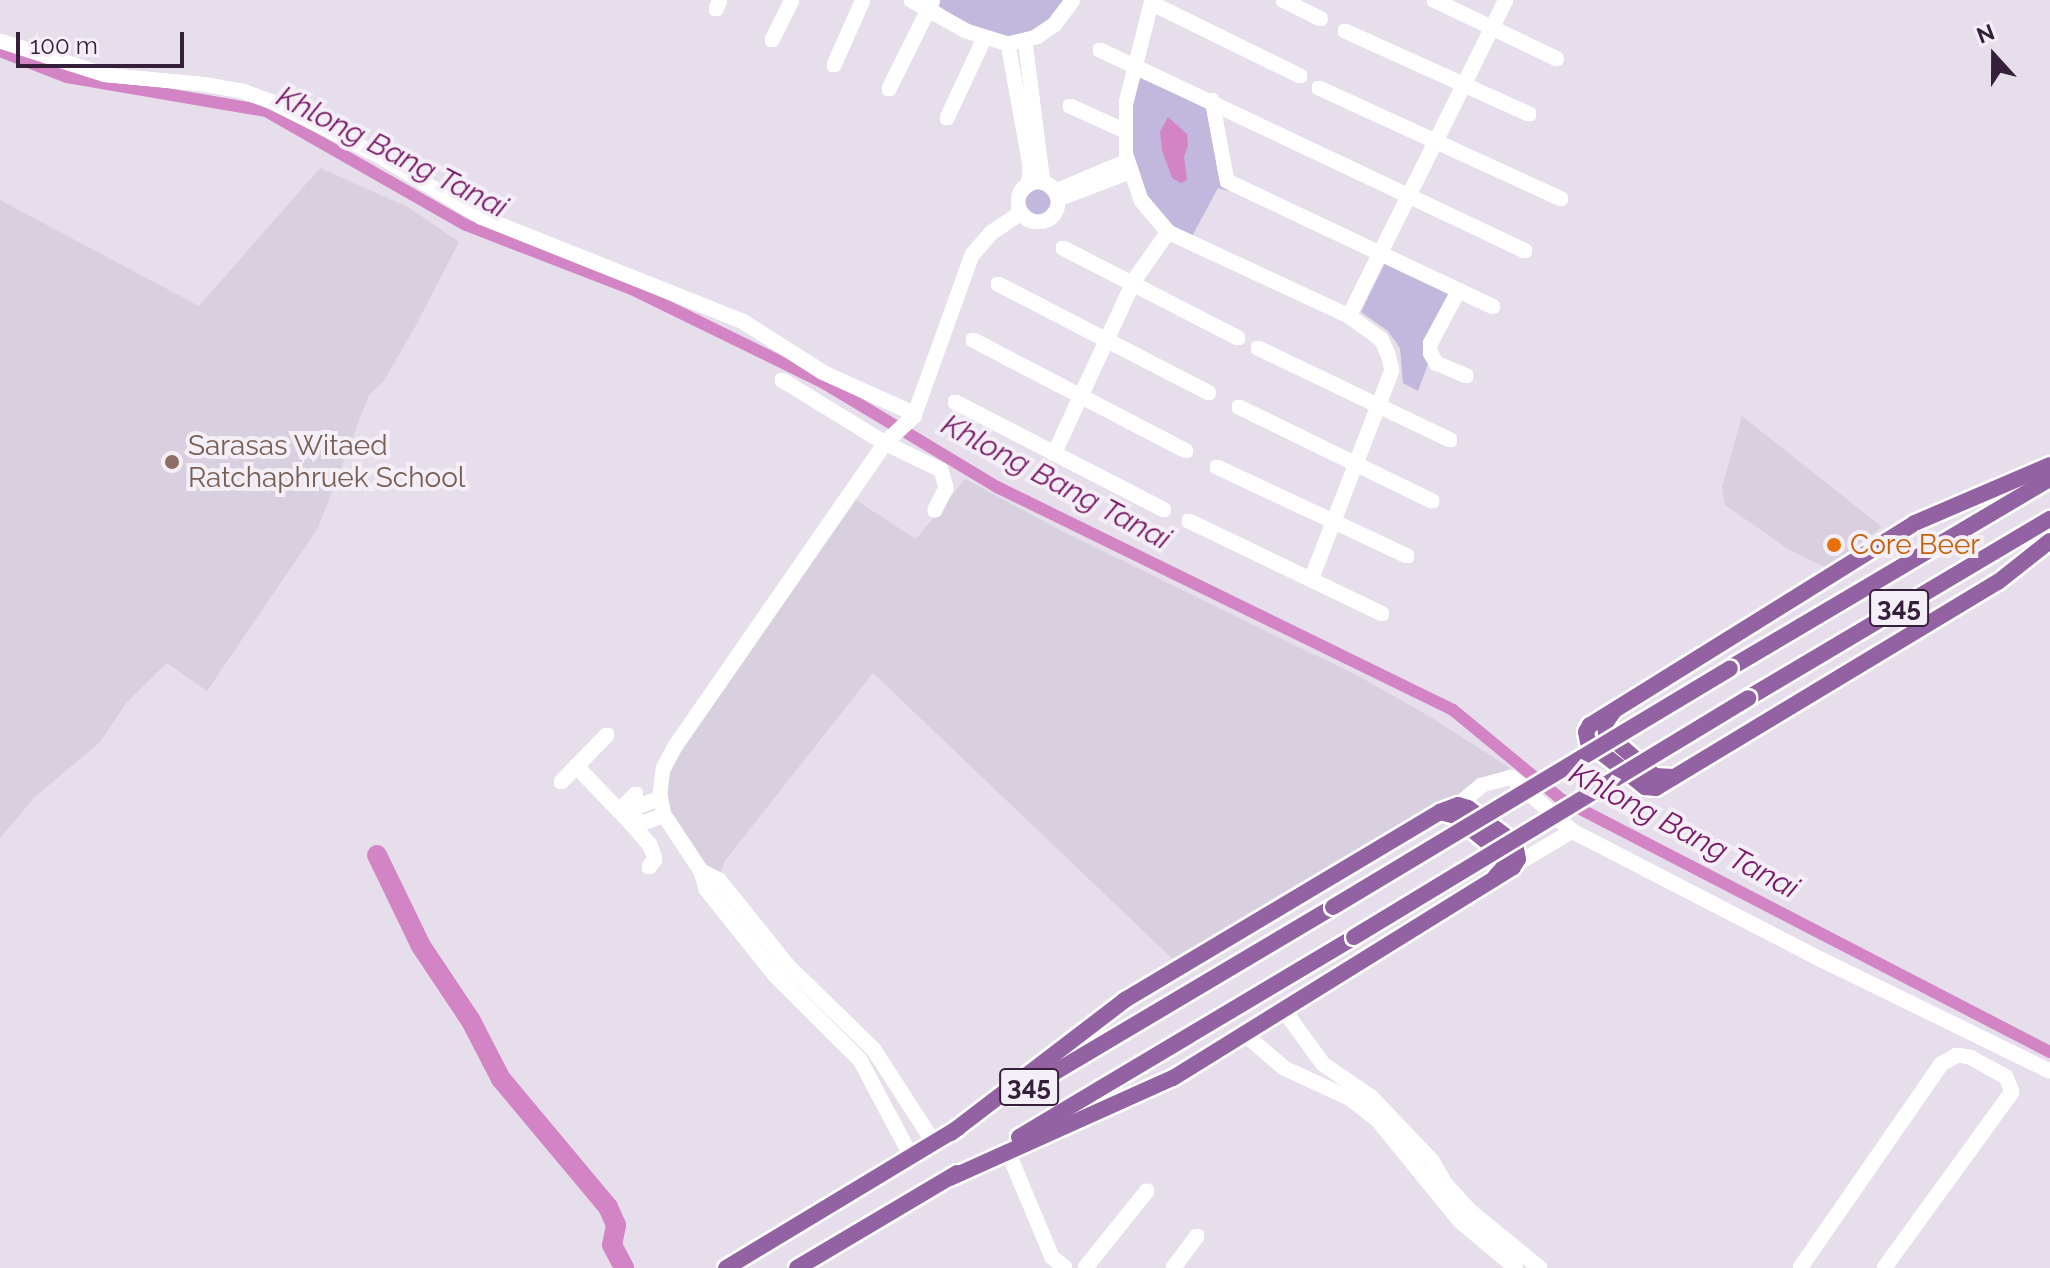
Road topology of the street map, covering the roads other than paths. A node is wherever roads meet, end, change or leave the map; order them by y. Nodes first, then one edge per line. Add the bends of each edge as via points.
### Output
1 (792, 0) edge
2 (863, 0) edge
3 (911, 0) edge
4 (1073, 0) edge
5 (1283, 0) edge
6 (1434, 0) edge
7 (1506, 0) edge
8 (1152, 2) edge
9 (930, 5) edge
10 (1321, 19) dead end
11 (1493, 26) junction
12 (1345, 31) dead end
13 (984, 39) junction
14 (772, 40) dead end
15 (0, 41) edge
16 (1025, 41) junction
17 (1008, 44) junction
18 (1100, 50) dead end
19 (1557, 59) dead end
20 (834, 65) dead end
21 (1134, 66) junction
22 (1300, 76) dead end
23 (1464, 83) junction
24 (1319, 88) dead end
25 (889, 89) dead end
26 (1212, 100) junction
27 (1070, 106) dead end
28 (1529, 114) dead end
29 (947, 118) dead end
30 (1125, 131) junction
31 (1039, 138) junction
32 (1025, 141) junction
33 (1437, 143) junction
34 (1128, 166) junction
35 (1043, 182) junction
36 (1028, 185) junction
37 (1057, 195) junction
38 (1410, 195) junction
39 (1561, 199) dead end
40 (1021, 213) junction
41 (1168, 232) junction
42 (1063, 248) dead end
43 (1525, 251) dead end
44 (1381, 253) junction
45 (1133, 283) junction
46 (998, 284) dead end
47 (1459, 290) junction
48 (1493, 307) dead end
49 (1349, 316) junction
50 (1105, 338) junction
51 (1238, 338) dead end
52 (973, 340) dead end
53 (1258, 348) dead end
54 (1466, 376) dead end
55 (782, 380) dead end
56 (1209, 393) dead end
57 (1080, 395) junction
58 (955, 402) dead end
59 (1379, 405) junction
60 (1239, 407) dead end
61 (912, 417) junction
62 (888, 440) junction
63 (1450, 440) dead end
64 (1186, 451) dead end
65 (1054, 454) junction
66 (1356, 464) junction
67 (2050, 465) edge
68 (1217, 467) dead end
69 (2050, 479) edge
70 (1432, 501) dead end
71 (935, 510) dead end
72 (1164, 510) dead end
73 (2050, 519) edge
74 (1189, 521) dead end
75 (1333, 522) junction
76 (1889, 541) junction
77 (2050, 541) edge
78 (1407, 556) dead end
79 (1906, 564) junction
80 (1954, 576) junction
81 (1311, 580) junction
82 (1969, 598) junction
83 (1382, 614) dead end
84 (607, 735) dead end
85 (576, 766) junction
86 (561, 782) dead end
87 (636, 794) dead end
88 (660, 798) junction
89 (1458, 805) junction
90 (619, 811) junction
91 (1440, 812) junction
92 (664, 815) junction
93 (630, 820) junction
94 (1572, 831) junction
95 (649, 867) dead end
96 (1513, 867) junction
97 (701, 871) junction
98 (1493, 879) junction
99 (787, 965) junction
100 (775, 975) junction
101 (1159, 980) junction
102 (1172, 1004) junction
103 (1283, 1009) junction
104 (1243, 1033) junction
105 (1171, 1047) junction
106 (874, 1050) junction
107 (860, 1060) junction
108 (1323, 1064) junction
109 (1184, 1071) junction
110 (2050, 1071) edge
111 (1311, 1079) junction
112 (951, 1133) junction
113 (934, 1143) junction
114 (1008, 1152) junction
115 (911, 1156) junction
116 (950, 1178) junction
117 (1446, 1185) junction
118 (1147, 1191) dead end
119 (1435, 1194) junction
120 (1197, 1236) dead end
121 (726, 1268) edge
122 (797, 1268) edge
123 (1065, 1268) edge
124 (1085, 1268) edge
125 (1173, 1268) edge
126 (1516, 1268) edge
127 (1540, 1268) edge
128 (1800, 1268) edge
129 (1884, 1268) edge

1 - 14 street
2 - 20 street
3 - 9 street
4 - 16 street via 1054,25
5 - 10 street
6 - 11 street
7 - 11 street
8 - 21 street
8 - 22 street
9 - 13 street
9 - 25 street
11 - 19 street
11 - 23 street
12 - 23 street
13 - 17 street
13 - 29 street
15 - 61 street via 106,75 202,84 270,101 378,155 483,218 742,321 824,373
16 - 17 street
16 - 31 street
17 - 32 street
18 - 21 street
21 - 26 street
21 - 30 street
23 - 28 street
23 - 33 street
24 - 33 street
26 - 38 street
26 - 44 street via 1227,181
27 - 30 street
30 - 34 street
31 - 32 street
31 - 35 street
32 - 36 street
33 - 38 street
33 - 39 street
34 - 37 street
34 - 41 street via 1141,200
35 - 36 street
35 - 37 street
36 - 40 street via 1018,197
37 - 40 street via 1058,206 1049,219 1033,222
38 - 43 street
38 - 44 street
40 - 61 street via 972,255
41 - 45 street
41 - 49 street
42 - 45 street
44 - 47 street
44 - 49 street
45 - 50 street
45 - 51 street
46 - 50 street
47 - 48 street
47 - 54 street via 1430,352 1436,363
49 - 59 street via 1381,339 1388,354 1392,370
50 - 56 street
50 - 57 street
52 - 57 street
53 - 59 street
55 - 62 street
57 - 64 street
57 - 65 street
58 - 65 street
59 - 63 street
59 - 66 street
60 - 66 street
61 - 62 street
62 - 71 street via 945,474 946,488
62 - 88 street via 674,748 663,769
65 - 72 street
66 - 70 street
66 - 75 street
67 - 76 main road via 1915,523
68 - 75 street
69 - 79 main road, 345
73 - 80 main road, 345
74 - 81 street
75 - 78 street
75 - 81 street
76 - 79 main road via 1909,533 1919,537 1920,551
76 - 82 main road via 1615,708 1606,733 1655,776 1675,776
77 - 82 main road
79 - 102 main road, 345, bridge
80 - 82 main road via 1986,571 1987,582
80 - 105 main road, 345, bridge
81 - 83 street
84 - 85 street
85 - 86 street
85 - 90 street
87 - 90 street
88 - 92 street
88 - 93 street via 636,807
89 - 91 main road
89 - 94 street via 1482,785 1511,777
89 - 96 main road via 1508,838 1518,854
90 - 93 street
91 - 98 main road via 1455,816 1498,853 1504,867
91 - 101 main road
92 - 93 street via 643,823
92 - 97 street
93 - 95 street via 650,845 655,859
94 - 96 street
94 - 110 street
96 - 98 main road
97 - 99 street via 719,880
97 - 100 street via 706,889
98 - 103 main road
99 - 100 street
99 - 106 street
100 - 107 street
101 - 102 main road via 1141,996 1140,1005 1147,1009
101 - 112 main road via 1125,1000
102 - 112 main road, 345
103 - 104 main road
103 - 108 street
104 - 109 main road
104 - 111 street via 1284,1068
105 - 109 main road via 1165,1067
105 - 116 main road, 345
106 - 107 street
106 - 113 street
107 - 115 street
108 - 111 street
108 - 117 street via 1371,1097 1401,1126
109 - 114 main road
111 - 119 street via 1377,1119
112 - 113 main road, 345
113 - 115 main road, 345
114 - 116 main road
114 - 123 street via 1052,1257
115 - 121 main road, 345
116 - 122 main road, 345
117 - 119 street
117 - 127 street
118 - 124 street
119 - 126 street
120 - 125 street
128 - 129 street via 1941,1064 1957,1055 1970,1057 2006,1077 2012,1092

